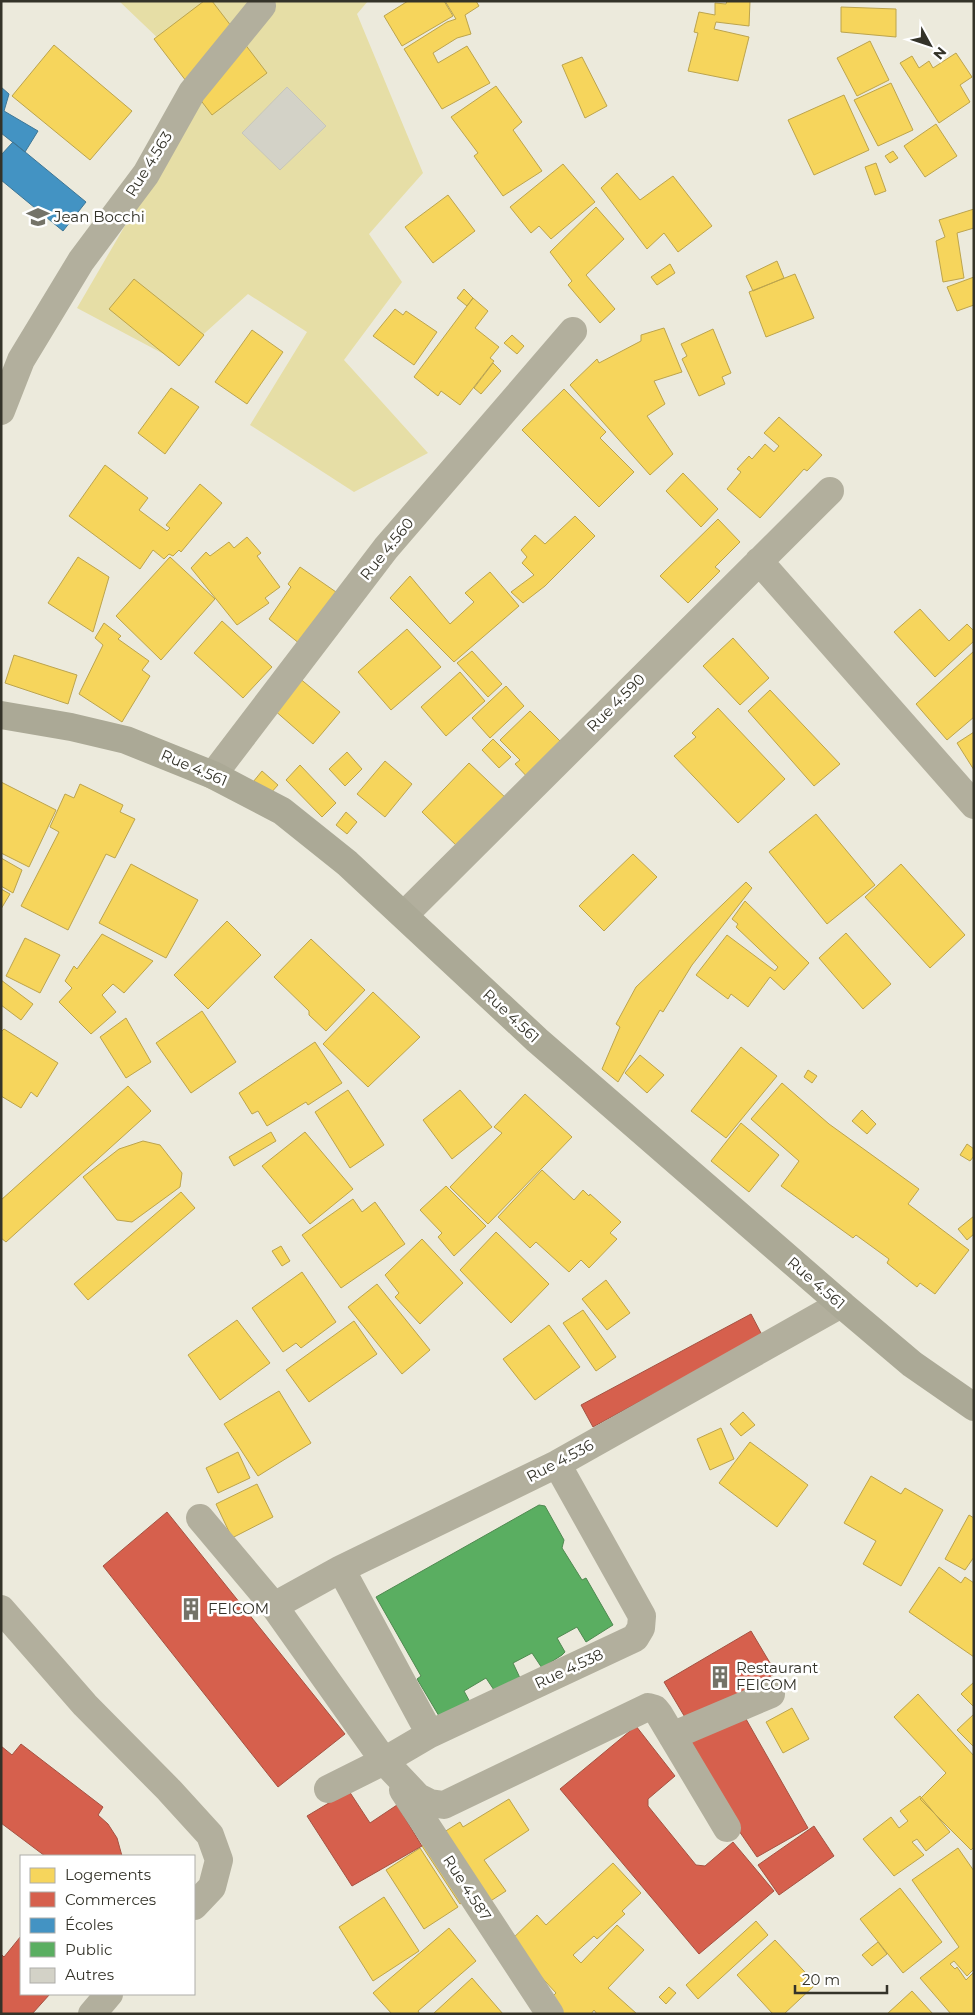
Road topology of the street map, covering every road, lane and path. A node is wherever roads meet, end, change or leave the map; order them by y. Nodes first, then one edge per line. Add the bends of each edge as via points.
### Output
1 (261, 1) edge
2 (573, 332) dead end
3 (1, 411) edge
4 (830, 491) dead end
5 (759, 561) junction
6 (1, 714) edge
7 (213, 775) junction
8 (974, 805) edge
9 (404, 916) junction
10 (841, 1304) junction
11 (974, 1407) edge
12 (557, 1464) junction
13 (200, 1518) dead end
14 (340, 1569) junction
15 (274, 1606) junction
16 (1, 1609) edge
17 (771, 1694) dead end
18 (430, 1734) junction
19 (672, 1736) junction
20 (384, 1761) junction
21 (328, 1789) dead end
22 (726, 1828) dead end
23 (195, 1905) edge
24 (108, 1995) edge
25 (92, 2014) edge
26 (550, 2014) edge

1 - 3 street, Rue 4.563 via 262,6 192,92 146,174 81,261 21,360
2 - 7 street, Rue 4.560 via 386,548
4 - 5 street, Rue 4.590
5 - 8 street
5 - 9 street, Rue 4.590
6 - 7 main road, Rue 4.561 via 126,740
7 - 9 main road, Rue 4.561 via 282,811 347,863
9 - 10 main road, Rue 4.561 via 537,1040
10 - 11 main road, Rue 4.561 via 912,1364
10 - 12 street, Rue 4.536
12 - 14 street, Rue 4.536
12 - 18 street, Rue 4.538 via 642,1616 641,1628 635,1638
13 - 15 street
14 - 15 street, Rue 4.536
14 - 18 street
15 - 20 street
16 - 23 street via 85,1705 210,1835 219,1860 212,1887
17 - 19 street
18 - 20 street, Rue 4.538
19 - 20 street via 655,1709 648,1707 444,1805 418,1797
19 - 22 street
20 - 21 street, Rue 4.538
20 - 26 street, Rue 4.587
24 - 25 street

